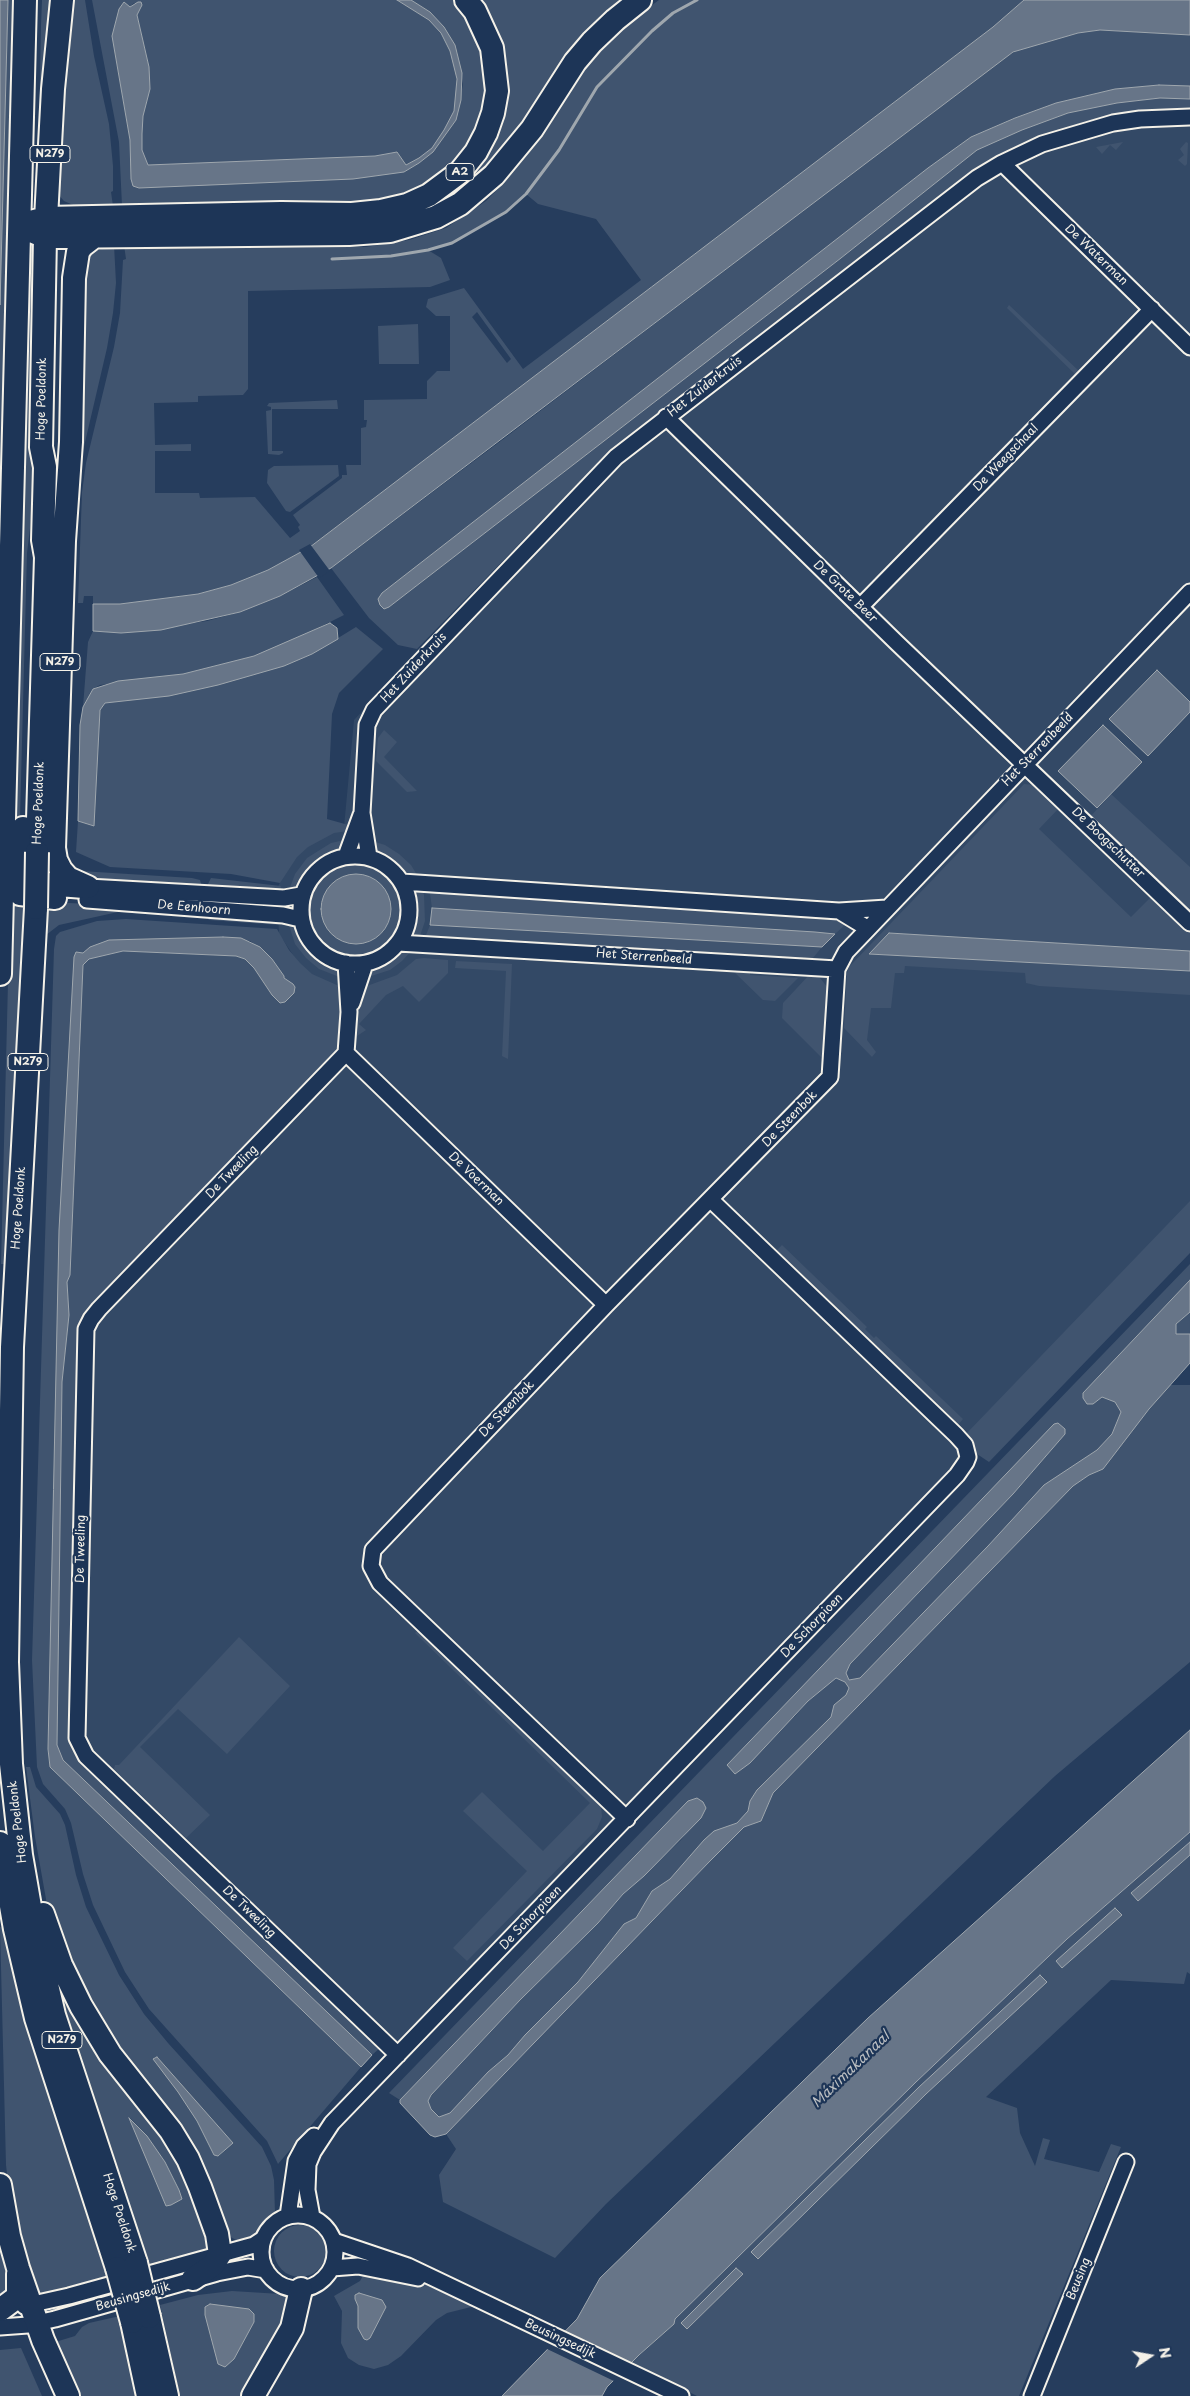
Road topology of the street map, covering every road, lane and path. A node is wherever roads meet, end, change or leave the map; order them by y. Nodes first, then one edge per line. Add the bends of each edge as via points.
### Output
1 (25, 0) edge
2 (62, 0) edge
3 (466, 0) edge
4 (640, 0) edge
5 (1190, 117) edge
6 (1002, 163) junction
7 (18, 226) junction
8 (46, 228) junction
9 (85, 236) junction
10 (1152, 309) junction
11 (1190, 347) edge
12 (666, 417) junction
13 (41, 447) junction
14 (46, 557) junction
15 (1190, 592) edge
16 (860, 607) junction
17 (1025, 764) junction
18 (362, 813) junction
19 (346, 856) junction
20 (369, 857) junction
21 (3, 858) junction
22 (402, 882) junction
23 (87, 893) junction
24 (301, 896) junction
25 (887, 908) junction
26 (839, 911) junction
27 (300, 919) junction
28 (1190, 922) edge
29 (867, 928) junction
30 (398, 943) junction
31 (346, 963) junction
32 (365, 964) junction
33 (838, 969) junction
34 (0, 974) edge
35 (349, 1012) junction
36 (346, 1053) junction
37 (711, 1200) junction
38 (606, 1305) junction
39 (16, 1809) junction
40 (627, 1819) junction
41 (0, 1843) edge
42 (398, 2055) junction
43 (332, 2124) junction
44 (1126, 2162) dead end
45 (0, 2185) edge
46 (288, 2216) junction
47 (312, 2217) junction
48 (263, 2239) junction
49 (334, 2241) junction
50 (220, 2254) junction
51 (126, 2266) junction
52 (18, 2268) junction
53 (332, 2268) junction
54 (266, 2270) junction
55 (193, 2279) junction
56 (439, 2283) junction
57 (301, 2289) junction
58 (0, 2310) edge
59 (34, 2314) junction
60 (141, 2320) junction
61 (0, 2327) edge
62 (678, 2395) edge
63 (68, 2396) edge
64 (148, 2396) edge
65 (167, 2396) edge
66 (253, 2396) edge
67 (1032, 2396) edge

1 - 7 highway, N279
2 - 8 highway, Hoge Poeldonk / N279 via 53,89
3 - 8 highway, A2 via 482,23 492,48 497,91 493,113 476,152 460,172 429,195 407,205 352,214 281,214
4 - 9 highway, A2 via 615,20 575,62 526,137 494,174 473,194 436,217 390,231 349,234
5 - 6 street, Het Zuiderkruis via 1113,123 1042,144
6 - 10 street, De Waterman
6 - 12 street, Het Zuiderkruis via 977,178
7 - 8 highway, A2
7 - 21 highway, N279
8 - 9 highway, A2
8 - 13 highway, Hoge Poeldonk / N279
9 - 14 highway, N279 via 63,250 59,267 55,470
9 - 23 highway, N279 via 88,241 78,252 74,274 71,442 64,541 54,848 61,870
10 - 11 street, De Waterman
10 - 16 street, De Weegschaal
12 - 16 street, De Grote Beer
12 - 18 street, Het Zuiderkruis via 616,457 374,710 367,724
13 - 14 highway, Hoge Poeldonk / N279
13 - 23 highway, N279 via 31,559 23,868 29,880 35,883
14 - 39 highway, Hoge Poeldonk / N279, bridge via 36,908 18,1225 9,1469 7,1662
15 - 17 street, Het Sterrenbeeld
16 - 17 street, De Grote Beer
17 - 25 street, Het Sterrenbeeld
17 - 28 street, De Boogschutter
18 - 19 street, Het Zuiderkruis
18 - 20 street, Het Zuiderkruis
19 - 20 street
19 - 24 street via 323,865
20 - 22 street via 389,867
21 - 23 highway, N279 via 12,885 20,894 32,897
21 - 34 highway, N279
22 - 26 street
22 - 30 street via 407,895 408,918
23 - 24 street, De Eenhoorn
23 - 27 street, De Eenhoorn via 284,914
24 - 27 street
25 - 26 street
25 - 29 street, Het Sterrenbeeld
26 - 29 street
27 - 31 street via 309,938 322,952
29 - 33 street, Het Sterrenbeeld via 846,952
30 - 32 street via 388,954
30 - 33 street, Het Sterrenbeeld
31 - 32 street
31 - 35 street
32 - 35 street
33 - 37 street, De Steenbok via 830,1077
35 - 36 street
36 - 38 street, De Voerman
36 - 42 street, De Tweeling via 99,1309 86,1329 77,1738 86,1756
37 - 38 street, De Steenbok
37 - 40 street, De Schorpioen via 956,1435 965,1445 968,1457 964,1468
38 - 40 street, De Steenbok via 373,1550 371,1566 380,1583
39 - 50 highway, N279 via 27,1838 44,1918 61,1965 110,2054 159,2114 188,2159 216,2234
39 - 51 highway, Hoge Poeldonk / N279 via 20,1855 54,2015
40 - 42 street, De Schorpioen
41 - 51 highway, Hoge Poeldonk / N279 via 36,2018
42 - 43 street, De Schorpioen
43 - 46 street via 318,2131 296,2161
43 - 47 street via 308,2164 307,2190
44 - 67 street, Beusing
45 - 52 highway
46 - 47 street
46 - 48 street via 277,2221
47 - 49 street via 328,2230
48 - 50 street, Beusingsedijk via 254,2245
48 - 54 street via 261,2250
49 - 53 street
49 - 56 street, Beusingsedijk via 408,2266
50 - 55 highway via 213,2265
50 - 59 street, Beusingsedijk
51 - 60 highway, Hoge Poeldonk / N279, bridge
52 - 58 highway via 18,2293 12,2303
52 - 59 highway
53 - 56 street, Beusingsedijk via 358,2266
53 - 57 street via 320,2283
54 - 55 street, Beusingsedijk via 248,2267
54 - 57 street via 281,2285
55 - 59 street, Beusingsedijk via 132,2298
56 - 62 street, Beusingsedijk
57 - 66 highway via 292,2328
58 - 59 street, Beusingsedijk
59 - 61 street, Beusingsedijk
59 - 63 highway via 55,2372
60 - 64 highway, Hoge Poeldonk / N279
60 - 65 highway, Hoge Poeldonk / N279

